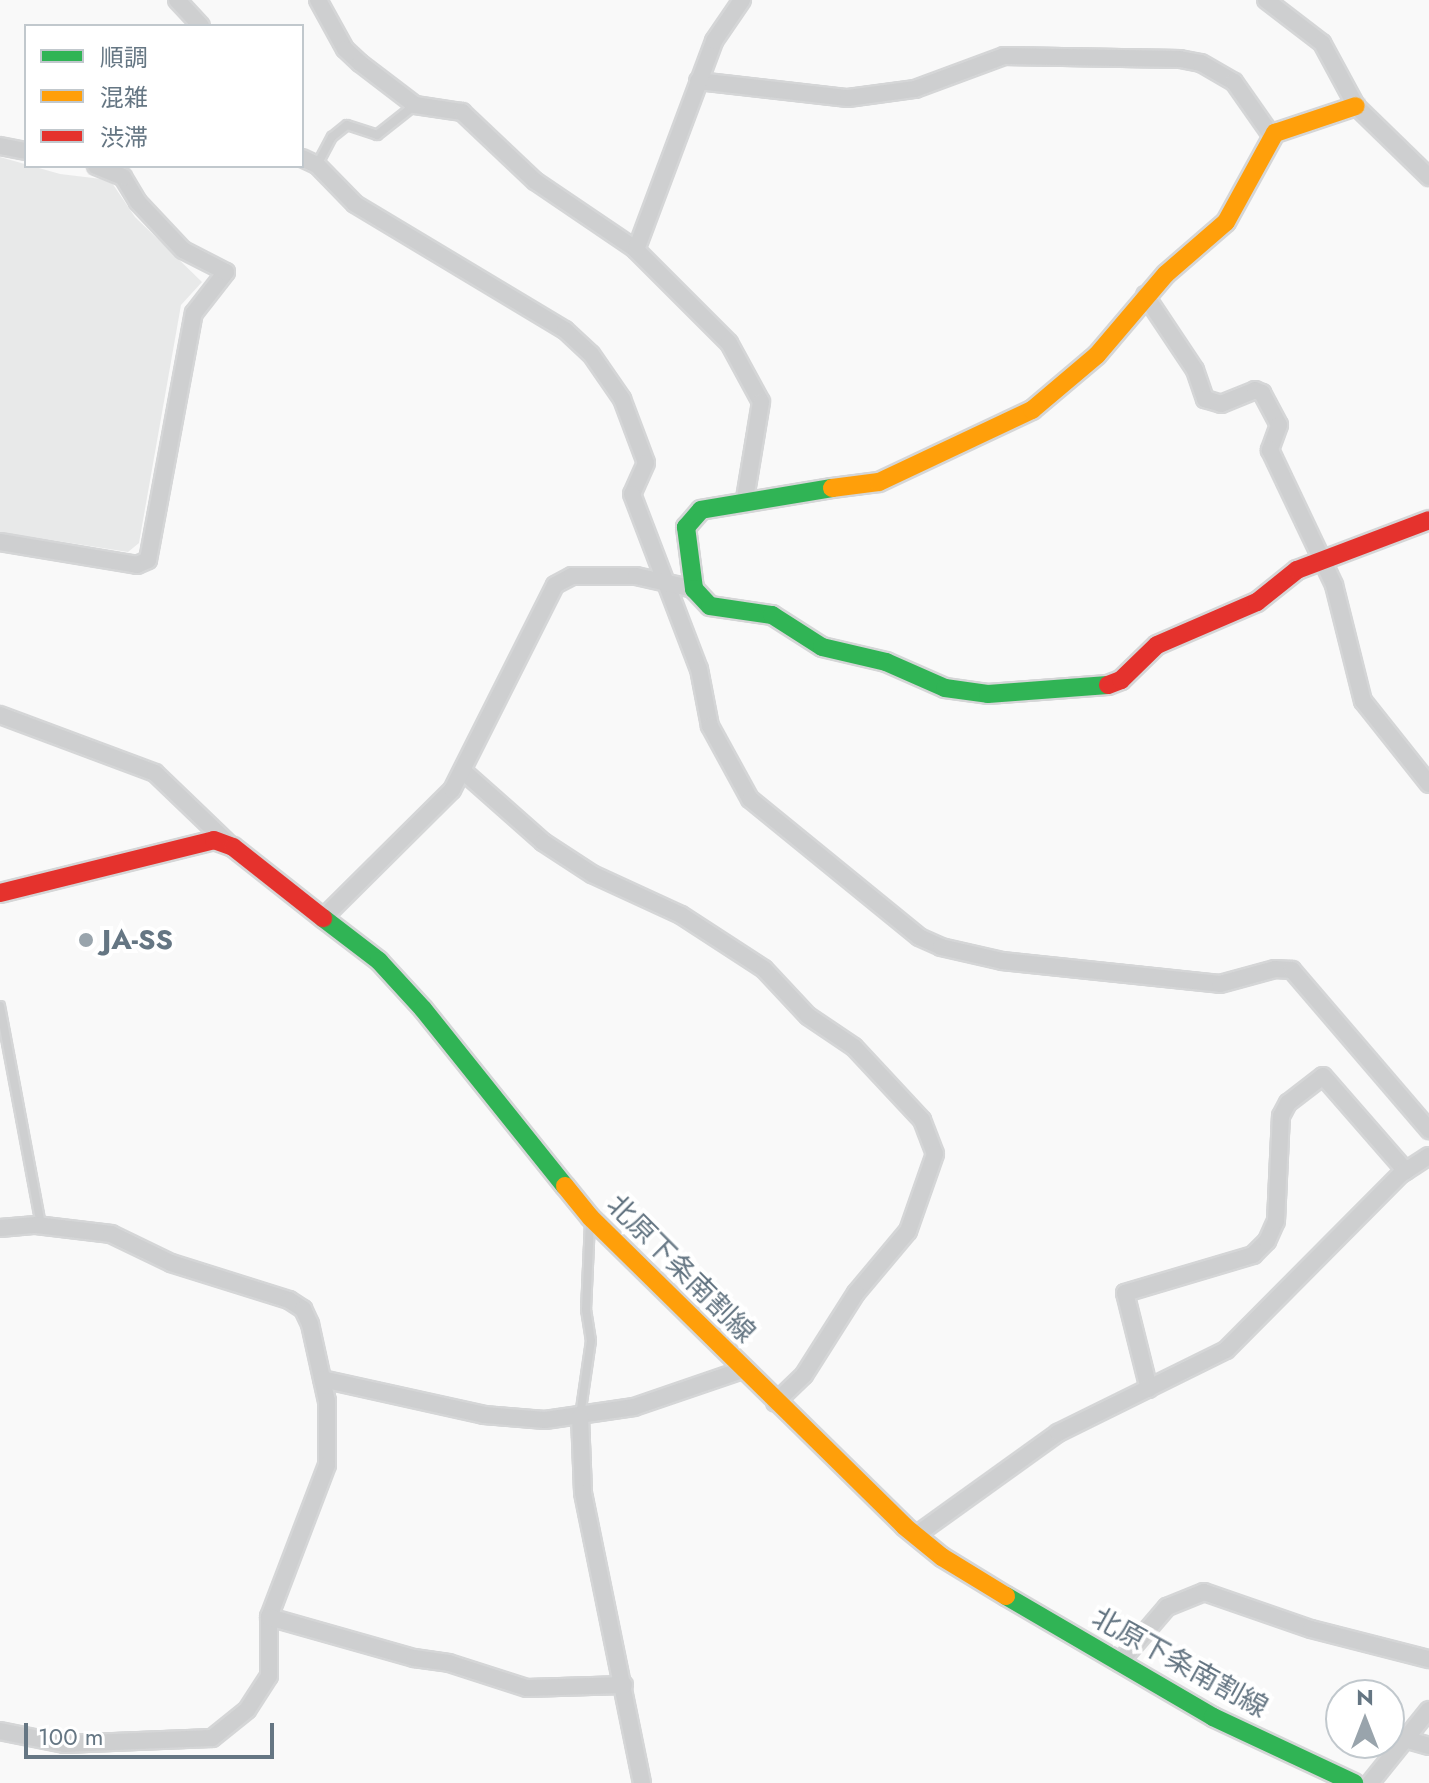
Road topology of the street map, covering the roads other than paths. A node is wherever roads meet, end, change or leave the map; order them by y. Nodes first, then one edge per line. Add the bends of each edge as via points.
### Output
1 (177, 0) edge
2 (318, 0) edge
3 (1266, 0) edge
4 (738, 1) edge
5 (199, 24) edge
6 (698, 81) junction
7 (415, 105) junction
8 (1356, 106) junction
9 (1272, 136) junction
10 (0, 146) edge
11 (24, 151) edge
12 (310, 162) edge
13 (101, 168) edge
14 (1429, 177) edge
15 (636, 250) junction
16 (1145, 295) junction
17 (745, 499) junction
18 (1429, 520) edge
19 (0, 542) edge
20 (1323, 556) junction
21 (663, 580) junction
22 (694, 589) junction
23 (0, 715) edge
24 (464, 772) junction
25 (1429, 784) edge
26 (233, 847) junction
27 (0, 893) edge
28 (324, 917) junction
29 (0, 1006) edge
30 (1429, 1130) edge
31 (1429, 1156) edge
32 (1406, 1171) junction
33 (591, 1218) junction
34 (41, 1225) junction
35 (0, 1228) edge
36 (742, 1370) junction
37 (322, 1379) junction
38 (1149, 1389) junction
39 (775, 1403) junction
40 (580, 1417) junction
41 (916, 1535) junction
42 (269, 1617) junction
43 (1429, 1659) edge
44 (1119, 1663) junction
45 (624, 1685) junction
46 (1429, 1710) edge
47 (0, 1731) edge
48 (1408, 1740) junction
49 (1429, 1746) edge
50 (1344, 1781) edge
51 (642, 1783) edge
52 (1370, 1783) edge

1 - 5 street
2 - 7 street via 345,49
3 - 8 street via 1322,43
4 - 6 street
6 - 9 street via 870,97 915,89 1004,56 1180,59 1201,63 1234,82
6 - 15 street
7 - 12 lane via 377,135 347,125
7 - 15 street via 462,112 535,181
8 - 9 main road
8 - 14 street
9 - 16 main road via 1226,222
10 - 11 street
12 - 21 street via 355,204 565,330 591,354 622,399 646,463 632,494
13 - 19 street via 123,177 138,202 183,250 226,272 194,313 148,560 137,565
15 - 17 street via 729,343 756,386 762,417
16 - 17 main road via 1097,355 1032,410 879,482
16 - 20 street via 1195,370 1205,399 1221,404 1255,390 1262,393 1279,425 1270,450
17 - 22 main road via 701,510 686,527
18 - 20 main road
20 - 22 main road via 1257,602 1157,645 1121,680 1032,693 974,694 945,688 886,662 822,647 772,615 710,606
20 - 25 street via 1363,701
21 - 22 street
21 - 24 street via 572,576 555,585
21 - 30 street via 699,669 710,726 742,788 919,937 1002,961 1220,984 1275,969 1292,970
23 - 26 street via 155,773
24 - 28 street
24 - 39 street via 543,842 592,874 681,915 764,969 808,1016 854,1047 922,1120 935,1154 908,1231 856,1293 804,1375
26 - 27 main road, 北原下条南割線 via 214,840 194,841
26 - 28 main road, 北原下条南割線
28 - 33 main road, 北原下条南割線 via 379,961 423,1009
29 - 34 lane
31 - 32 street
32 - 38 street via 1243,1336
32 - 38 street via 1323,1076 1288,1103 1281,1116 1276,1221 1267,1241 1253,1255 1125,1293
33 - 36 main road, 北原下条南割線
33 - 40 lane via 586,1310 591,1341
34 - 35 street
34 - 37 street via 111,1234 171,1263 289,1300 303,1309 310,1324
36 - 39 main road, 北原下条南割線
36 - 40 street via 634,1407
37 - 40 street via 484,1415
37 - 42 street via 327,1465
38 - 41 street via 1058,1433
39 - 41 main road, 北原下条南割線
40 - 45 street via 583,1493
41 - 44 main road, 北原下条南割線
42 - 45 street via 527,1688
42 - 47 street via 269,1676 262,1692 212,1738 64,1744
43 - 44 street via 1311,1629 1204,1592 1167,1607
44 - 50 main road, 北原下条南割線 via 1213,1717
45 - 51 street
46 - 48 street
48 - 49 street
48 - 52 street

